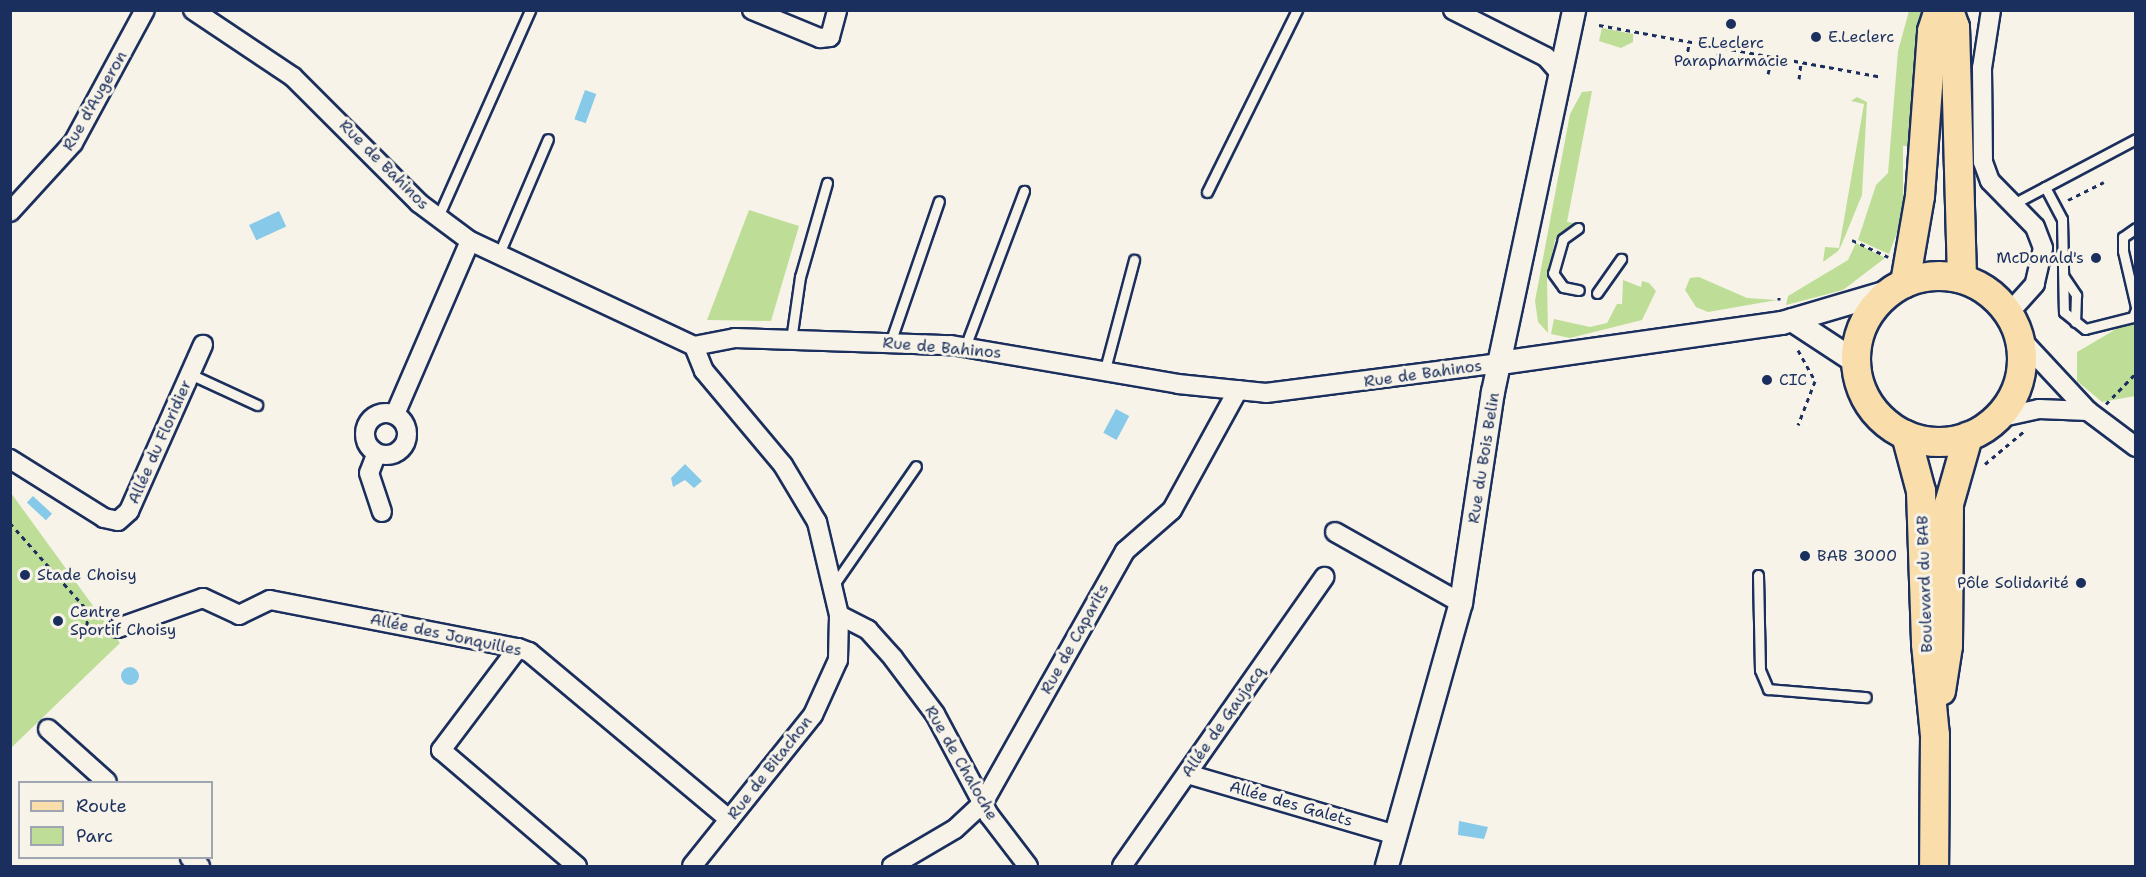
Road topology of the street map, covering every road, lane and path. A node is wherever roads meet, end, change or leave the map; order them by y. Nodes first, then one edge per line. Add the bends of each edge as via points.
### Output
1 (145, 10) edge
2 (193, 10) edge
3 (530, 10) edge
4 (752, 10) edge
5 (837, 10) edge
6 (1297, 10) edge
7 (1453, 10) edge
8 (1574, 10) edge
9 (1939, 10) edge
10 (1949, 10) edge
11 (1991, 10) edge
12 (1599, 25) dead end
13 (1689, 44) junction
14 (1719, 49) junction
15 (1772, 58) junction
16 (1686, 60) dead end
17 (1801, 63) junction
18 (1716, 65) dead end
19 (1558, 71) junction
20 (1768, 74) dead end
21 (1878, 76) dead end
22 (1798, 79) dead end
23 (548, 139) dead end
24 (2136, 139) edge
25 (827, 183) dead end
26 (2104, 183) dead end
27 (2045, 187) junction
28 (1024, 191) dead end
29 (1208, 192) dead end
30 (939, 201) dead end
31 (2014, 203) junction
32 (2059, 205) junction
33 (10, 212) edge
34 (438, 217) junction
35 (1578, 228) dead end
36 (2136, 228) edge
37 (1852, 240) dead end
38 (470, 241) junction
39 (498, 256) junction
40 (1889, 257) dead end
41 (1621, 259) dead end
42 (1134, 260) dead end
43 (2064, 277) junction
44 (1962, 279) junction
45 (1898, 287) junction
46 (1579, 290) dead end
47 (1597, 293) dead end
48 (2136, 308) edge
49 (1792, 320) junction
50 (2075, 322) junction
51 (2014, 325) junction
52 (791, 340) junction
53 (891, 343) junction
54 (203, 345) dead end
55 (694, 346) junction
56 (965, 347) junction
57 (1795, 347) dead end
58 (1856, 362) junction
59 (1500, 363) junction
60 (1105, 369) junction
61 (2136, 373) edge
62 (190, 374) junction
63 (1238, 390) junction
64 (257, 405) dead end
65 (2096, 408) junction
66 (396, 412) junction
67 (1998, 418) junction
68 (1798, 425) dead end
69 (2029, 428) dead end
70 (1906, 435) junction
71 (1968, 437) junction
72 (2136, 447) edge
73 (376, 455) junction
74 (10, 459) edge
75 (916, 466) dead end
76 (1979, 472) dead end
77 (382, 512) dead end
78 (10, 523) edge
79 (1335, 532) dead end
80 (1758, 575) dead end
81 (1324, 577) dead end
82 (835, 583) junction
83 (1461, 603) junction
84 (839, 615) junction
85 (118, 628) dead end
86 (84, 639) dead end
87 (518, 648) junction
88 (1866, 697) dead end
89 (48, 729) dead end
90 (1935, 735) junction
91 (1187, 774) junction
92 (105, 781) edge
93 (983, 804) junction
94 (729, 819) junction
95 (1396, 835) junction
96 (1934, 865) edge
97 (577, 867) edge
98 (692, 867) edge
99 (892, 867) edge
100 (1028, 867) edge
101 (1122, 867) edge
102 (1387, 867) edge

1 - 33 street, Rue d'Augeron via 73,143
2 - 34 street, Rue de Bahinos via 293,77
3 - 34 lane
4 - 5 street via 820,38 830,37
6 - 29 lane
7 - 19 street via 1545,57
8 - 19 street, Rue du Bois Belin
9 - 45 main road via 1932,31 1920,196
10 - 44 main road via 1955,27
11 - 31 street via 1982,68 1983,162 1990,181
12 - 13 path
13 - 14 path
13 - 16 path
14 - 15 path
14 - 18 path
15 - 17 path
15 - 20 path
17 - 21 path
17 - 22 path
19 - 59 street, Rue du Bois Belin
23 - 39 lane
24 - 27 lane
25 - 52 lane via 800,277
26 - 32 path
27 - 31 lane
27 - 32 lane
28 - 56 lane
30 - 53 lane
31 - 51 street via 2035,227 2043,257 2035,284
32 - 43 lane
34 - 38 street, Rue de Bahinos
35 - 46 lane via 1563,238 1553,273 1563,287
36 - 48 lane via 2123,237 2123,251
37 - 40 path
38 - 39 street, Rue de Bahinos
38 - 66 street
39 - 55 street, Rue de Bahinos via 641,316
41 - 47 lane
42 - 60 lane
43 - 50 lane via 2076,295
43 - 50 lane via 2060,298 2064,312
44 - 45 main road via 1933,276
44 - 51 main road via 1988,292
45 - 49 street, Rue de Bahinos
45 - 58 main road via 1872,310 1860,335
48 - 50 lane via 2133,317 2085,329
49 - 58 street
49 - 59 street, Rue de Bahinos
51 - 65 street
51 - 67 main road via 2019,380
52 - 53 street, Rue de Bahinos
52 - 55 street, Rue de Bahinos via 735,338
53 - 56 street, Rue de Bahinos
54 - 62 street, Allée du Floridier
55 - 82 street, Rue de Bitachon via 704,371 799,490 817,522
56 - 60 street, Rue de Bahinos
57 - 68 path via 1815,381
58 - 70 main road via 1873,410
59 - 63 street, Rue de Bahinos via 1335,387
59 - 83 street, Rue du Bois Belin
60 - 63 street, Rue de Bahinos
61 - 65 path
62 - 64 lane
62 - 74 street, Allée du Floridier via 129,511 118,521 104,518
63 - 93 street, Rue de Caparits via 1172,510 1125,551
65 - 67 street via 2039,409
65 - 72 street
66 - 73 street via 389,411 365,427
66 - 73 street via 408,438 404,447
67 - 71 main road
69 - 76 path via 2007,441
70 - 71 main road via 1937,442
70 - 90 main road, Boulevard du BAB via 1921,491 1926,644
71 - 90 main road, Boulevard du BAB via 1949,504 1948,646
73 - 77 street via 369,473
75 - 82 lane
78 - 86 path via 89,612
79 - 83 street
80 - 88 lane via 1760,670 1768,688
81 - 91 street, Allée de Gaujacq
82 - 84 street, Rue de Bitachon
83 - 95 street, Rue du Bois Belin
84 - 93 street, Rue de Chaloche via 868,630 893,658 935,714
84 - 94 street, Rue de Bitachon via 838,660 813,715
85 - 87 street, Allée des Jonquilles via 203,598 239,615 270,600
87 - 94 street, Allée des Jonquilles via 529,652
87 - 97 street via 441,750
89 - 92 street
90 - 96 main road, Boulevard du BAB
91 - 95 street, Allée des Galets
91 - 101 street, Allée de Gaujacq
93 - 99 street, Rue de Caparits via 955,829
93 - 100 street, Rue de Chaloche
94 - 98 street, Rue de Bitachon
95 - 102 street, Rue du Bois Belin

